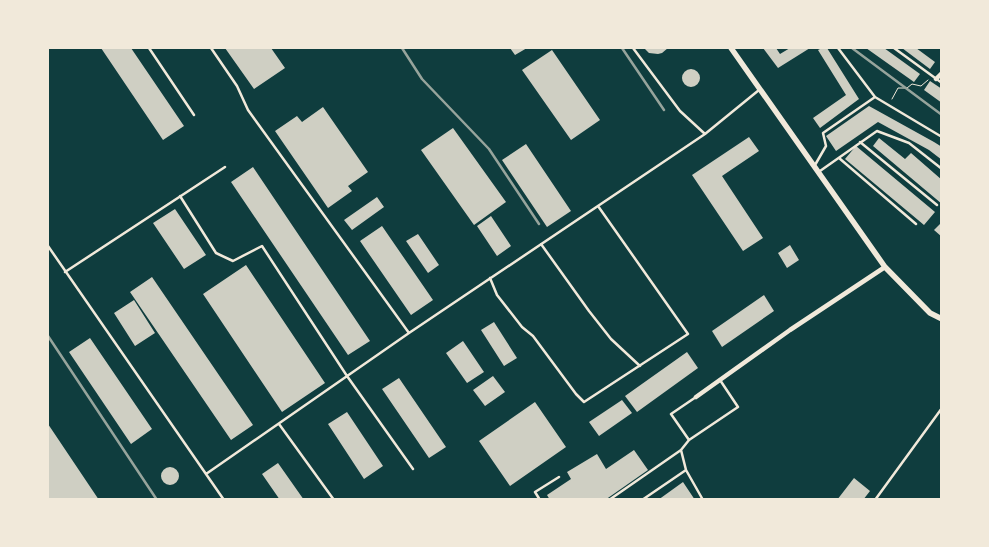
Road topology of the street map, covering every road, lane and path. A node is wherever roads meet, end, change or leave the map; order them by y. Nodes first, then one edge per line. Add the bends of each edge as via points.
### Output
1 (149, 48) edge
2 (211, 48) edge
3 (633, 48) edge
4 (731, 48) edge
5 (838, 48) edge
6 (894, 48) edge
7 (942, 73) edge
8 (934, 78) junction
9 (942, 83) edge
10 (898, 88) dead end
11 (760, 89) junction
12 (875, 97) junction
13 (194, 115) dead end
14 (705, 134) junction
15 (942, 137) edge
16 (860, 142) junction
17 (838, 158) junction
18 (814, 166) junction
19 (225, 167) dead end
20 (942, 169) edge
21 (818, 172) junction
22 (180, 196) junction
23 (937, 205) dead end
24 (598, 206) junction
25 (916, 224) dead end
26 (541, 244) junction
27 (48, 246) edge
28 (885, 267) junction
29 (65, 272) junction
30 (490, 278) junction
31 (942, 319) edge
32 (409, 333) junction
33 (640, 366) junction
34 (347, 376) junction
35 (720, 380) junction
36 (696, 397) joint
37 (942, 408) edge
38 (279, 424) junction
39 (689, 440) junction
40 (681, 450) junction
41 (413, 469) dead end
42 (686, 470) junction
43 (206, 474) junction
44 (559, 477) dead end
45 (224, 500) edge
46 (334, 500) edge
47 (540, 500) edge
48 (609, 500) edge
49 (642, 500) edge
50 (703, 500) edge
51 (875, 500) edge

1 - 13 lane
2 - 32 lane via 237,86 248,110
3 - 14 lane via 680,111
4 - 11 street
5 - 12 lane
6 - 8 lane
7 - 8 street
8 - 9 lane
8 - 10 path via 921,86 912,84
11 - 14 lane
11 - 18 street
12 - 15 lane
12 - 18 lane via 823,133 826,146
14 - 24 lane
16 - 17 lane
16 - 20 lane via 877,131 909,143
16 - 23 lane
17 - 21 lane
17 - 25 lane
18 - 21 street
19 - 22 lane
21 - 28 street
22 - 29 lane
22 - 34 lane via 216,253 233,261 262,246
24 - 26 lane
24 - 33 lane via 688,334
26 - 30 lane
26 - 33 lane via 611,339
27 - 29 lane
28 - 31 street via 930,313
28 - 35 street
29 - 43 lane
30 - 32 lane
30 - 33 lane via 497,295 584,402
32 - 34 lane
34 - 38 lane
34 - 41 lane
35 - 36 street
35 - 39 lane via 738,407
36 - 39 lane via 670,414
37 - 51 lane
38 - 43 lane
38 - 46 lane
39 - 40 lane
40 - 42 lane
40 - 48 lane
42 - 49 lane
42 - 50 lane
43 - 45 lane
44 - 47 lane via 535,492

